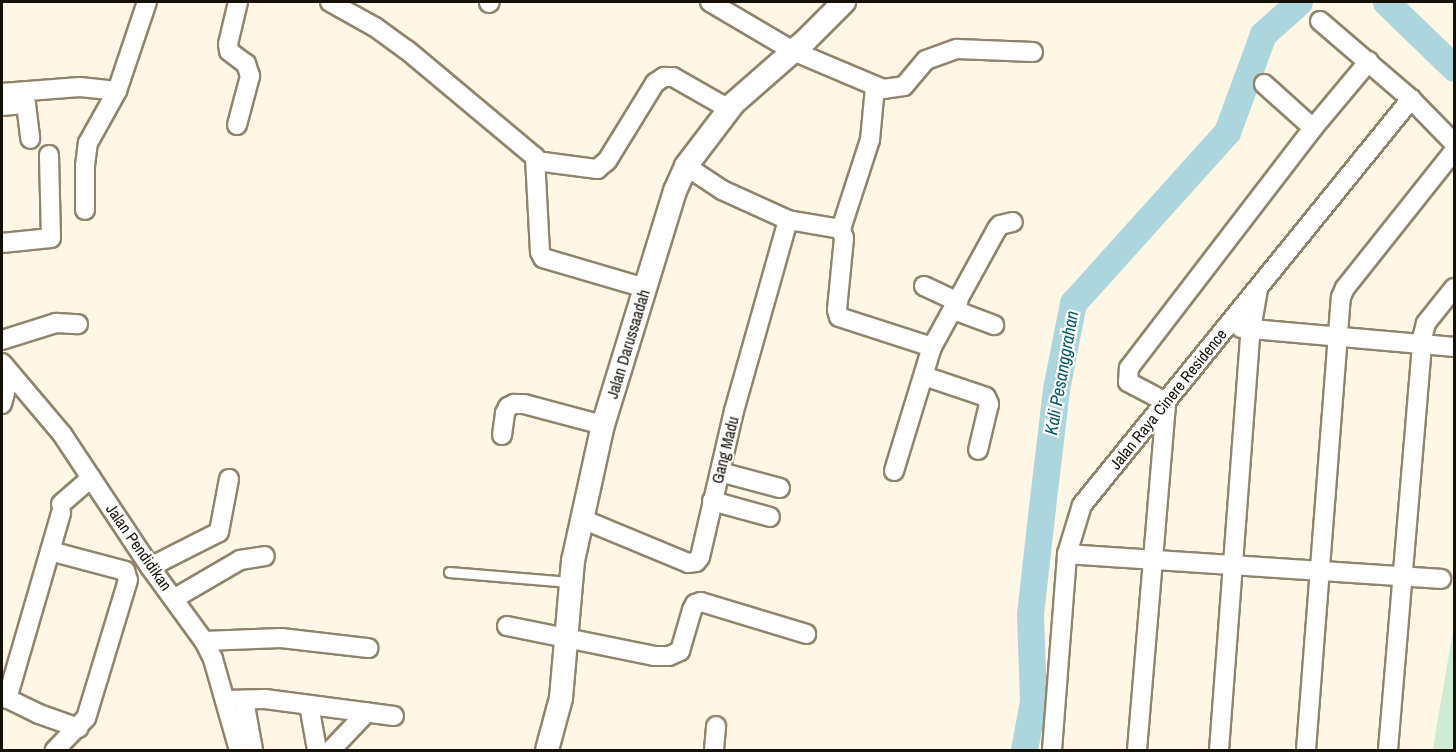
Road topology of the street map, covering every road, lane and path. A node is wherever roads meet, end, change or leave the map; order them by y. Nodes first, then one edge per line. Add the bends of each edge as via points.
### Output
1 (147, 2) edge
2 (238, 2) edge
3 (330, 2) edge
4 (710, 2) edge
5 (844, 2) edge
6 (1320, 21) dead end
7 (793, 51) junction
8 (1033, 52) dead end
9 (1369, 61) junction
10 (1264, 84) dead end
11 (875, 87) junction
12 (117, 91) junction
13 (2, 93) edge
14 (1411, 99) junction
15 (2, 106) edge
16 (729, 109) junction
17 (237, 125) dead end
18 (1313, 128) junction
19 (30, 139) dead end
20 (1455, 143) edge
21 (1455, 150) edge
22 (49, 155) dead end
23 (536, 161) junction
24 (686, 166) junction
25 (85, 210) dead end
26 (788, 220) junction
27 (1013, 222) dead end
28 (841, 229) junction
29 (2, 243) edge
30 (924, 286) dead end
31 (645, 288) junction
32 (1455, 288) edge
33 (1258, 289) junction
34 (956, 306) junction
35 (78, 324) dead end
36 (994, 325) dead end
37 (1227, 327) junction
38 (1251, 329) junction
39 (1338, 336) junction
40 (2, 340) edge
41 (1423, 344) junction
42 (932, 347) junction
43 (1455, 347) edge
44 (6, 369) edge
45 (924, 376) junction
46 (2, 399) edge
47 (1166, 402) junction
48 (603, 425) junction
49 (502, 435) dead end
50 (978, 450) dead end
51 (894, 471) dead end
52 (720, 472) junction
53 (91, 478) junction
54 (229, 479) dead end
55 (780, 488) dead end
56 (712, 501) junction
57 (770, 517) dead end
58 (582, 519) junction
59 (50, 551) junction
60 (1067, 554) junction
61 (265, 556) dead end
62 (1152, 559) junction
63 (1234, 565) junction
64 (150, 567) junction
65 (1318, 570) junction
66 (449, 572) dead end
67 (1402, 576) junction
68 (1441, 579) dead end
69 (572, 582) junction
70 (175, 598) junction
71 (507, 626) dead end
72 (806, 634) dead end
73 (568, 639) junction
74 (204, 641) junction
75 (368, 648) dead end
76 (4, 698) edge
77 (225, 700) junction
78 (244, 700) junction
79 (309, 705) junction
80 (367, 712) junction
81 (394, 716) dead end
82 (716, 726) dead end
83 (79, 728) junction
84 (55, 750) edge
85 (238, 750) edge
86 (253, 750) edge
87 (316, 750) edge
88 (331, 750) edge
89 (547, 750) edge
90 (714, 750) edge
91 (1052, 750) edge
92 (1137, 750) edge
93 (1219, 750) edge
94 (1306, 750) edge
95 (1388, 750) edge

1 - 12 street
2 - 17 street via 229,51 246,64 250,76
3 - 23 street via 407,50
4 - 7 street
5 - 7 street, Jalan Darussaadah
6 - 9 street
7 - 11 street
7 - 16 street, Jalan Darussaadah
8 - 11 street via 957,49 926,60 904,86 890,90
9 - 14 street
9 - 18 street
10 - 18 street
11 - 28 street via 870,140
12 - 13 street via 80,87
12 - 25 street via 88,143
14 - 20 street
14 - 33 street, Jalan Raya Cinere Residence
15 - 19 street via 26,104
16 - 23 street via 673,77 664,77 655,84 607,161 597,169
16 - 24 street, Jalan Darussaadah
18 - 47 street via 1129,368 1128,382
21 - 39 street via 1345,288
22 - 29 street via 51,238
23 - 31 street via 543,258
24 - 26 street via 722,190
24 - 31 street, Jalan Darussaadah
26 - 28 street
26 - 52 street, Gang Madu
27 - 34 street via 997,229
28 - 42 street via 844,238 839,316
30 - 34 street
31 - 48 street, Jalan Darussaadah
32 - 41 street via 1426,323
33 - 37 street, Jalan Raya Cinere Residence
33 - 38 street
34 - 36 street
34 - 42 street
35 - 40 street via 56,323
37 - 38 street
37 - 47 street, Jalan Raya Cinere Residence
38 - 39 street
38 - 63 street
39 - 41 street
39 - 65 street
41 - 43 street
41 - 67 street
42 - 45 street
44 - 46 street
44 - 53 street, Jalan Pendidikan via 62,434
45 - 50 street via 986,397 989,404
45 - 51 street
47 - 60 street, Jalan Raya Cinere Residence via 1082,505
47 - 62 street
48 - 49 street via 514,404 506,412
48 - 58 street, Jalan Darussaadah
52 - 55 street
52 - 56 street, Gang Madu
53 - 59 street via 61,508
53 - 64 street, Jalan Pendidikan
54 - 64 street via 219,532
56 - 57 street
56 - 58 street, Gang Madu via 696,562
58 - 69 street, Jalan Darussaadah
59 - 76 street
59 - 83 street via 125,571 128,580 90,709
60 - 62 street
60 - 91 street, Jalan Raya Cinere Residence
61 - 70 street via 240,560
62 - 63 street
62 - 92 street
63 - 65 street
63 - 93 street
64 - 70 street, Jalan Pendidikan
65 - 67 street
65 - 94 street
66 - 69 lane
67 - 68 street
67 - 95 street
69 - 73 street, Jalan Darussaadah
70 - 74 street, Jalan Pendidikan
71 - 73 street
72 - 73 street via 701,602 692,610 680,651 669,656
73 - 89 street, Jalan Darussaadah via 561,698
74 - 75 street via 281,638
74 - 77 street, Jalan Pendidikan
76 - 83 street
77 - 78 street
77 - 85 street, Jalan Pendidikan
78 - 79 street
78 - 86 street
79 - 80 street
79 - 87 street
80 - 81 street
80 - 88 street
82 - 90 street
83 - 84 street

